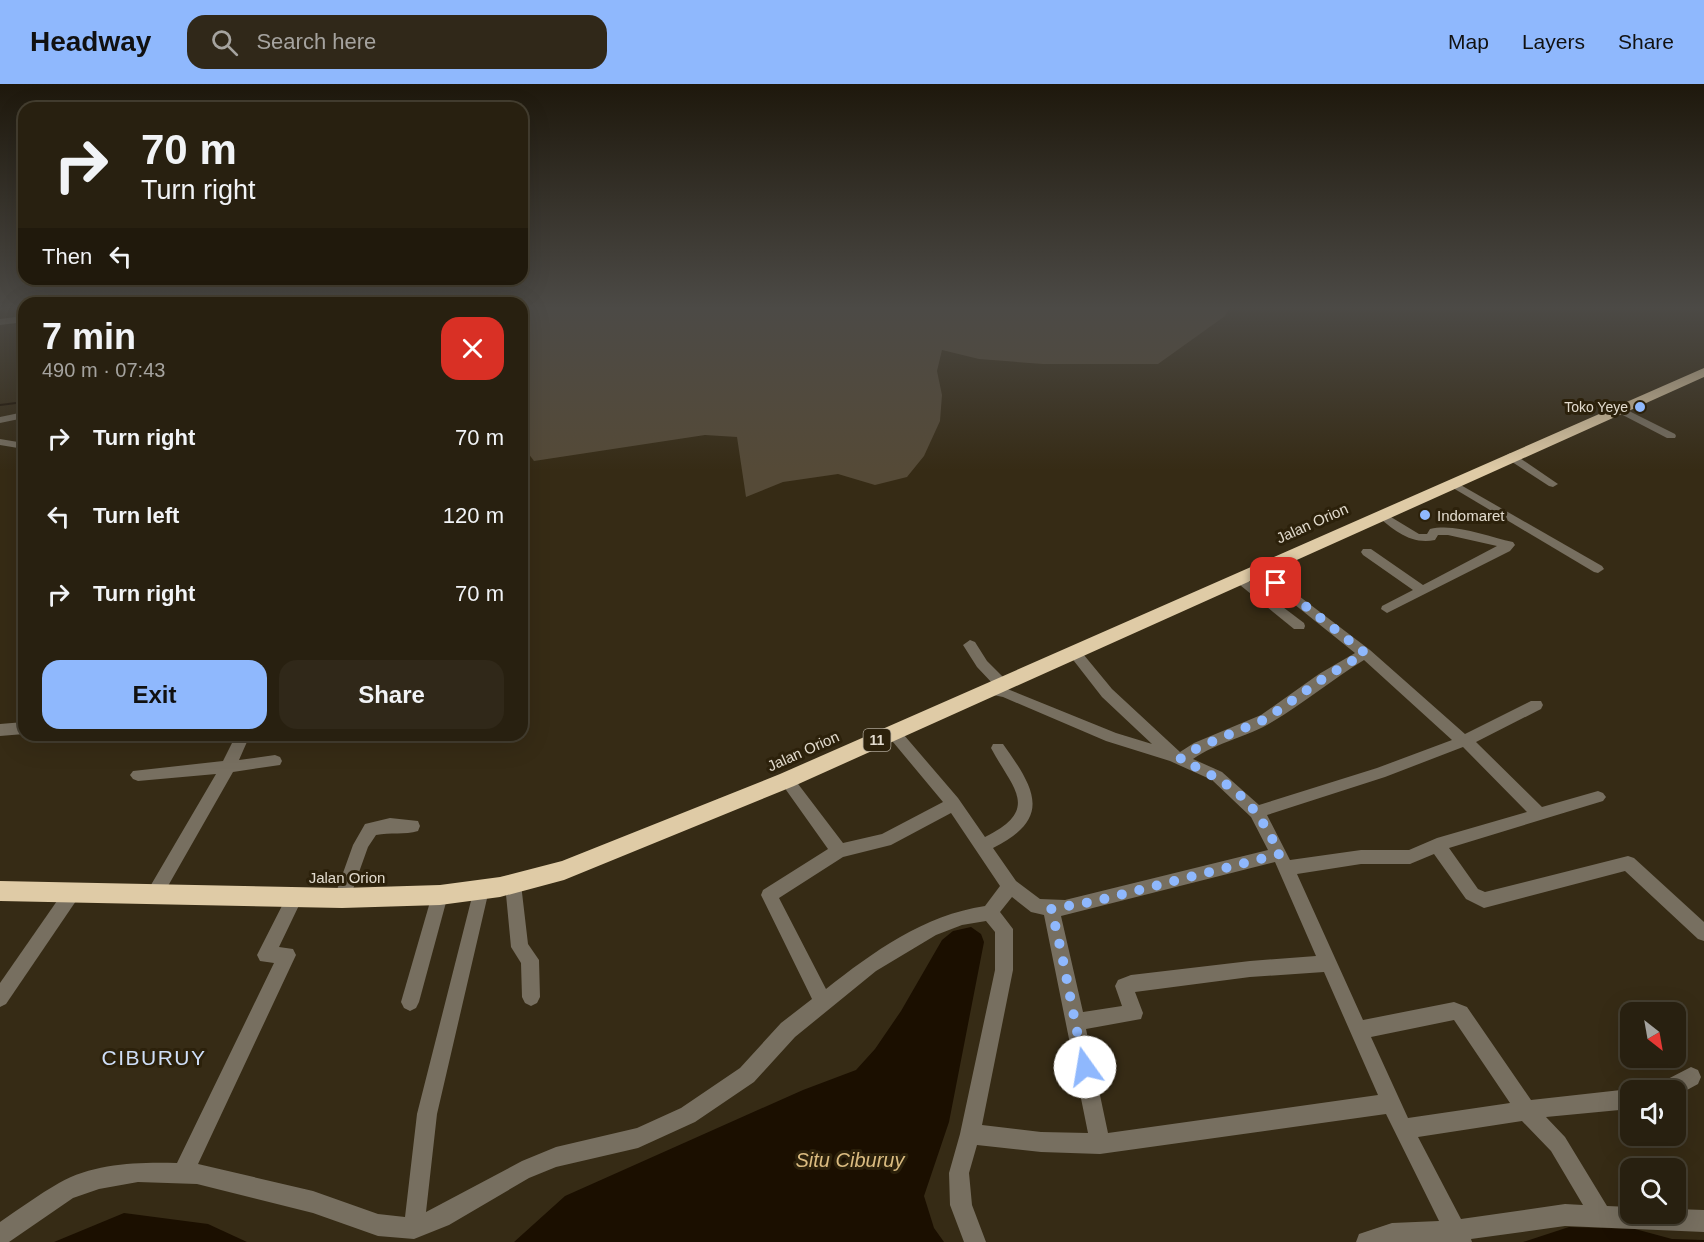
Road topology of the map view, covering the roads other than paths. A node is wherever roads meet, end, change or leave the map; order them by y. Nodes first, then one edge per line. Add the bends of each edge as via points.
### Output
1 (1704, 372) edge
2 (1619, 410) junction
3 (18, 416) edge
4 (0, 420) edge
5 (1671, 436) dead end
6 (0, 442) edge
7 (18, 445) edge
8 (1510, 456) junction
9 (1452, 483) junction
10 (1553, 484) dead end
11 (1380, 514) junction
12 (1367, 552) dead end
13 (1258, 569) junction
14 (1598, 569) dead end
15 (1239, 578) junction
16 (1423, 591) junction
17 (1387, 609) dead end
18 (1299, 626) dead end
19 (970, 645) dead end
20 (1074, 652) junction
21 (1365, 653) junction
22 (995, 686) junction
23 (1536, 705) dead end
24 (18, 728) edge
25 (0, 730) edge
26 (893, 732) junction
27 (241, 741) edge
28 (1464, 741) junction
29 (998, 748) dead end
30 (1178, 758) junction
31 (275, 761) dead end
32 (230, 767) junction
33 (138, 775) dead end
34 (787, 780) junction
35 (1598, 797) dead end
36 (953, 803) junction
37 (1257, 812) junction
38 (1540, 815) junction
39 (412, 826) dead end
40 (984, 845) junction
41 (1437, 845) junction
42 (839, 851) junction
43 (1283, 861) junction
44 (513, 884) junction
45 (1010, 886) junction
46 (481, 890) junction
47 (0, 891) edge
48 (72, 893) junction
49 (154, 895) junction
50 (440, 895) junction
51 (295, 897) junction
52 (342, 898) junction
53 (1051, 909) junction
54 (990, 913) junction
55 (1704, 933) edge
56 (1329, 963) junction
57 (531, 997) dead end
58 (0, 998) edge
59 (410, 1002) dead end
60 (823, 1002) junction
61 (1074, 1022) junction
62 (1358, 1030) junction
63 (1691, 1077) dead end
64 (1685, 1080) edge
65 (1620, 1100) edge
66 (1392, 1103) junction
67 (1526, 1110) junction
68 (1403, 1129) junction
69 (970, 1134) junction
70 (1100, 1144) junction
71 (183, 1174) junction
72 (1602, 1216) junction
73 (1704, 1221) edge
74 (414, 1228) junction
75 (0, 1235) edge
76 (1458, 1236) edge
77 (975, 1242) edge
78 (1367, 1242) edge

1 - 2 highway, Jalan Orion / 11
2 - 5 street
2 - 8 highway, Jalan Orion / 11
3 - 4 street
6 - 7 street
8 - 9 highway, Jalan Orion / 11
8 - 10 street
9 - 11 highway, Jalan Orion / 11
9 - 14 street
11 - 13 highway, Jalan Orion / 11
11 - 16 street via 1416,538 1448,531 1507,547
12 - 16 street
13 - 15 highway, Jalan Orion / 11
13 - 21 street
15 - 18 street
15 - 20 highway, Jalan Orion / 11
16 - 17 street
19 - 22 street
20 - 22 highway, Jalan Orion / 11
20 - 30 street via 1107,693
21 - 28 street
21 - 30 street via 1266,719
22 - 26 highway, Jalan Orion / 11
22 - 30 street via 1111,737
23 - 28 street
24 - 25 street
26 - 34 highway, Jalan Orion / 11
26 - 36 street
27 - 32 street
28 - 37 street
28 - 38 street
29 - 40 street via 1019,777 1028,801 1018,822
30 - 37 street via 1217,776
31 - 32 street
32 - 33 street
32 - 49 street via 180,845
34 - 42 street
34 - 44 highway, Jalan Orion / 11 via 564,870
35 - 38 street
36 - 40 street
36 - 42 street via 885,840
37 - 43 street
38 - 41 street
39 - 52 street via 371,829 361,845
40 - 45 street
41 - 43 street via 1410,857
41 - 55 street via 1472,894 1484,900 1628,863
42 - 60 street via 769,895
43 - 53 street
43 - 56 street
44 - 46 highway, Jalan Orion / 11
44 - 57 street via 520,947 530,960
45 - 53 street via 1037,907
45 - 54 street
46 - 50 highway, Jalan Orion / 11
46 - 74 street via 427,1114
47 - 48 highway, Jalan Orion / 11
48 - 49 highway, Jalan Orion / 11
48 - 58 street
49 - 51 highway, Jalan Orion / 11
50 - 52 highway, Jalan Orion / 11
50 - 59 street
51 - 52 highway, Jalan Orion / 11
51 - 71 street via 266,955 287,955
53 - 61 street via 1062,948
54 - 60 street via 962,917 930,929 870,965
54 - 69 street via 1004,929 1004,970
56 - 61 street via 1131,984 1124,986 1134,1013
56 - 62 street
60 - 74 street via 788,1030 747,1075 688,1115 638,1138 539,1164
61 - 70 street
62 - 66 street
62 - 67 street via 1457,1012
63 - 64 street
65 - 67 street
66 - 68 street
66 - 70 street
67 - 68 street
67 - 72 street via 1558,1144
68 - 76 street
69 - 70 street
69 - 77 street via 958,1173 961,1205
71 - 74 street via 313,1202 378,1225
71 - 75 street via 138,1172 99,1179 67,1190
72 - 73 street
72 - 76 street via 1565,1215
76 - 78 street via 1392,1234

